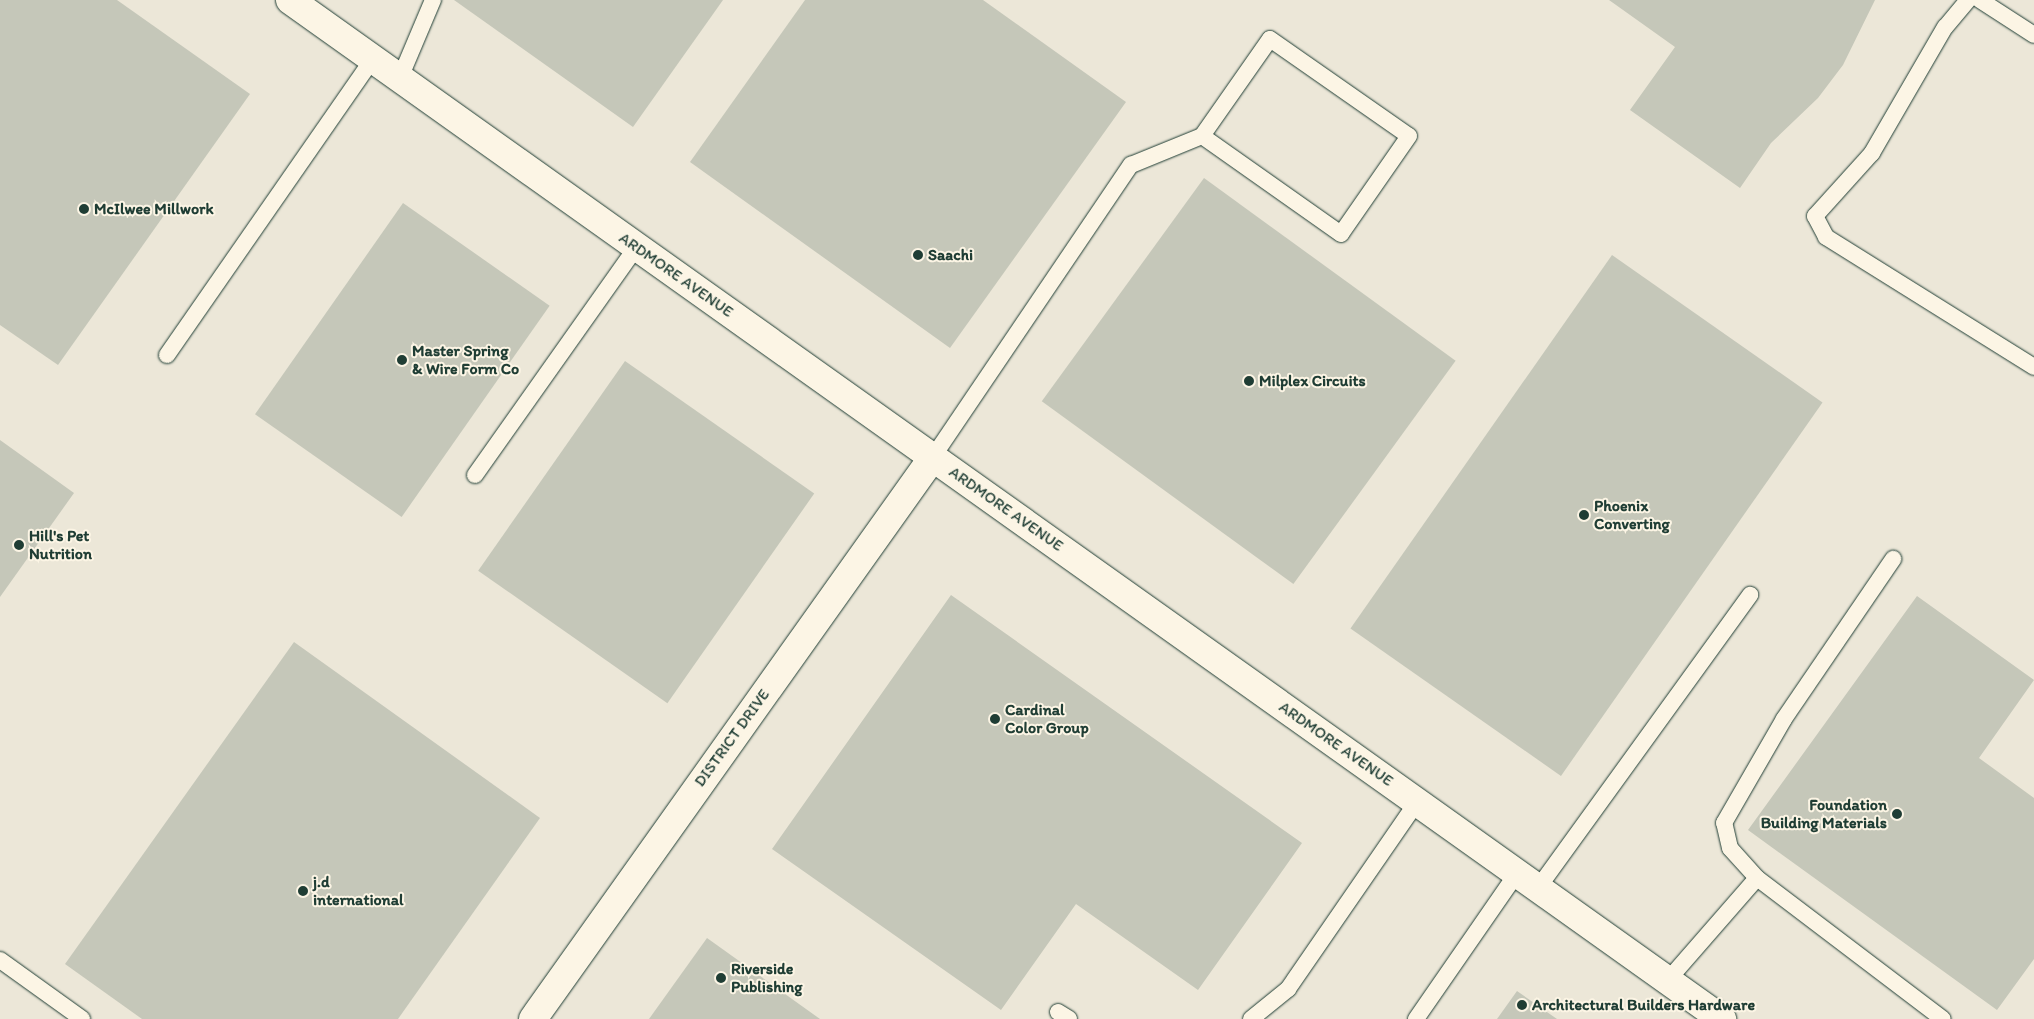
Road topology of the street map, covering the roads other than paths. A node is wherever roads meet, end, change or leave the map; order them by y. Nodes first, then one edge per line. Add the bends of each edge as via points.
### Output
1 (290, 0) edge
2 (433, 0) edge
3 (1968, 0) edge
4 (1980, 0) edge
5 (2034, 35) edge
6 (373, 59) junction
7 (400, 78) junction
8 (1202, 136) junction
9 (637, 246) junction
10 (167, 355) dead end
11 (2034, 367) edge
12 (933, 457) junction
13 (475, 474) dead end
14 (1893, 559) dead end
15 (1750, 595) dead end
16 (1417, 802) junction
17 (1757, 878) junction
18 (1528, 880) junction
19 (0, 960) edge
20 (1668, 980) junction
21 (82, 1019) edge
22 (533, 1019) edge
23 (1250, 1019) edge
24 (1416, 1019) edge
25 (1722, 1019) edge
26 (1943, 1019) edge

1 - 6 street, ARDMORE AVENUE
2 - 7 lane
3 - 11 lane via 1945,27 1872,153 1815,216 1826,237
4 - 5 lane
6 - 7 street, ARDMORE AVENUE
6 - 10 lane
7 - 9 street, ARDMORE AVENUE
8 - 8 lane via 1270,39 1410,136 1341,234
8 - 12 lane via 1131,165
9 - 12 street, ARDMORE AVENUE
9 - 13 lane
12 - 16 street, ARDMORE AVENUE
12 - 22 street, DISTRICT DRIVE
14 - 17 lane via 1784,719 1724,823 1730,848
15 - 18 lane
16 - 18 street, ARDMORE AVENUE
16 - 23 lane via 1288,989
17 - 20 lane
17 - 26 lane
18 - 20 street, ARDMORE AVENUE
18 - 24 lane
19 - 21 lane
20 - 25 street, ARDMORE AVENUE

